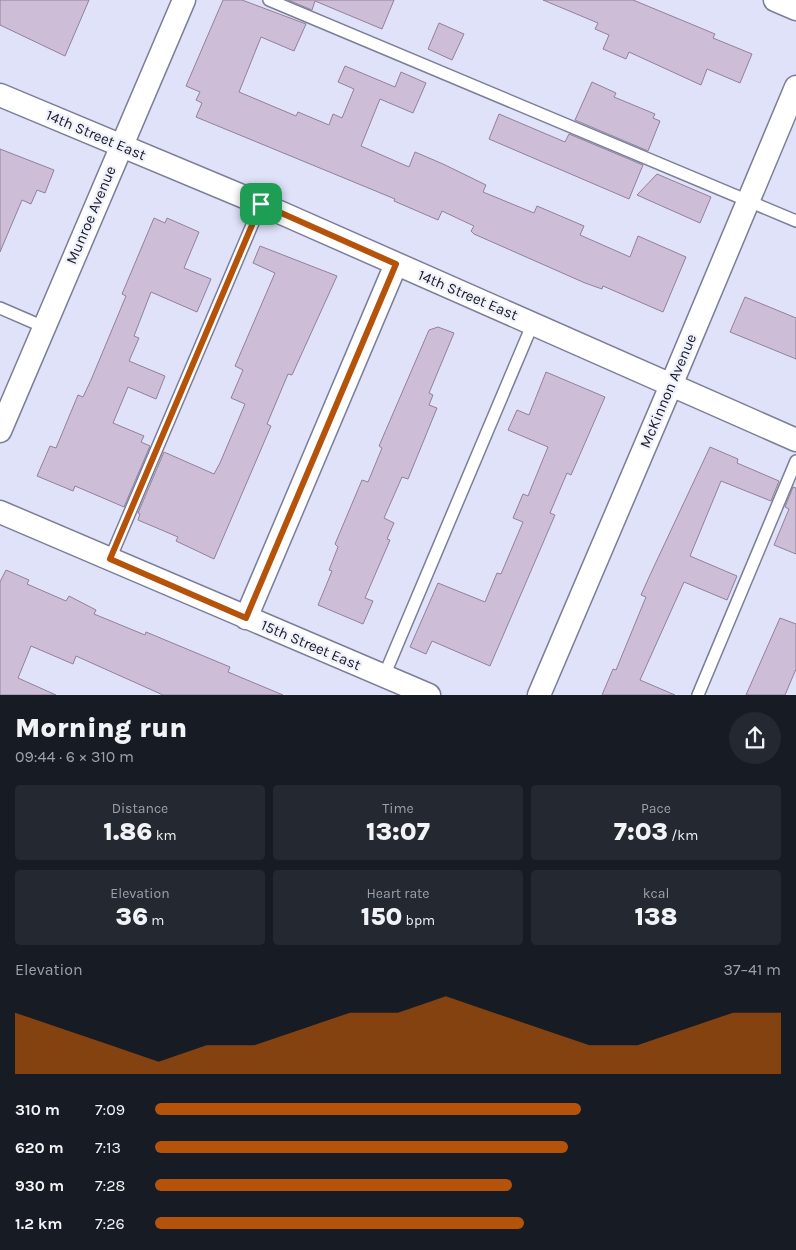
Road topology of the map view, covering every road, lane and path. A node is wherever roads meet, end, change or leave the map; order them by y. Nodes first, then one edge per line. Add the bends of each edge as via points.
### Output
1 (184, 0) edge
2 (269, 0) edge
3 (775, 0) edge
4 (796, 9) edge
5 (796, 87) edge
6 (0, 95) edge
7 (121, 146) junction
8 (748, 201) junction
9 (261, 204) junction
10 (796, 221) edge
11 (396, 264) junction
12 (0, 308) edge
13 (533, 323) junction
14 (44, 327) junction
15 (672, 384) junction
16 (0, 431) edge
17 (796, 440) edge
18 (796, 461) edge
19 (0, 512) edge
20 (110, 559) junction
21 (246, 618) junction
22 (384, 676) junction
23 (429, 695) edge
24 (539, 695) edge
25 (698, 695) edge

1 - 7 street, Munroe Avenue
2 - 8 lane
3 - 4 street
5 - 8 street, McKinnon Avenue
6 - 7 street, 14th Street East
7 - 9 street, 14th Street East
7 - 14 street, Munroe Avenue
8 - 10 lane
8 - 15 street, McKinnon Avenue
9 - 11 street, 14th Street East
9 - 20 lane
11 - 13 street, 14th Street East
11 - 21 street
12 - 14 lane
13 - 15 street, 14th Street East
13 - 22 lane
14 - 16 street, Munroe Avenue
15 - 17 street, 14th Street East
15 - 24 street, McKinnon Avenue
18 - 25 lane
19 - 20 street, 15th Street East
20 - 21 street, 15th Street East
21 - 22 street, 15th Street East
22 - 23 street, 15th Street East

